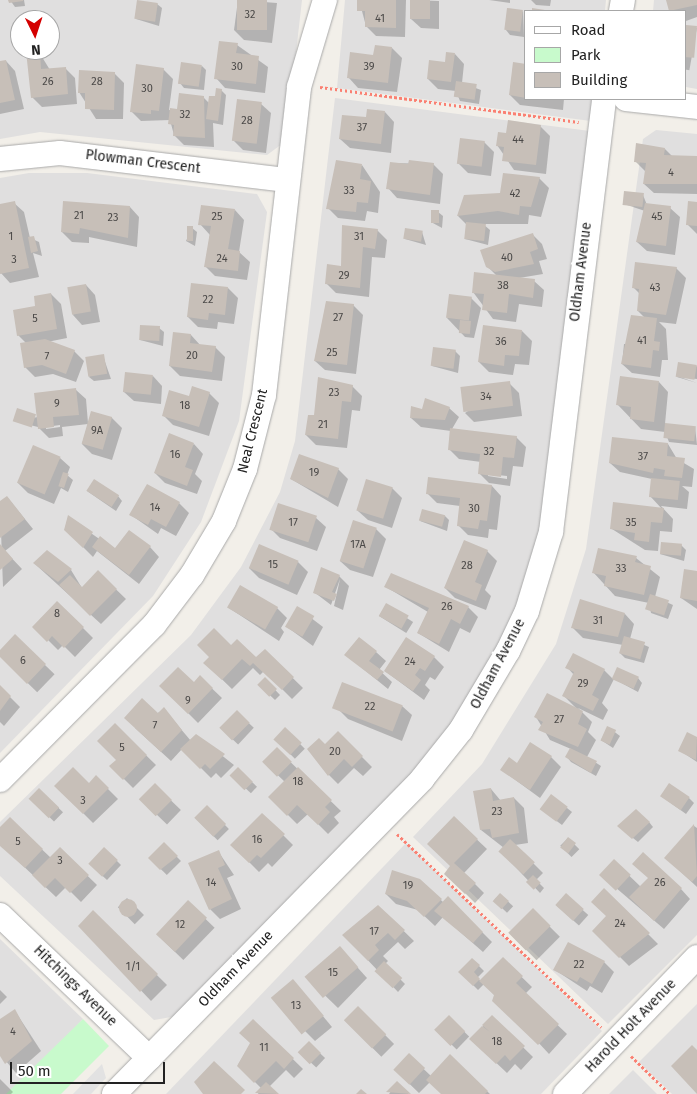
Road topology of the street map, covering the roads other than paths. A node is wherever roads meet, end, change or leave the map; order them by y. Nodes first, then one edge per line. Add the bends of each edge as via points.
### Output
1 (326, 0) edge
2 (604, 100) edge
3 (635, 100) edge
4 (697, 107) edge
5 (0, 159) edge
6 (287, 180) junction
7 (0, 780) edge
8 (0, 915) edge
9 (697, 958) edge
10 (149, 1058) junction
11 (114, 1094) edge
12 (565, 1094) edge

1 - 6 street, Neal Crescent via 300,87
2 - 10 street, Oldham Avenue via 551,532 540,574 508,651 461,730 382,820
3 - 4 street
5 - 6 street, Plowman Crescent via 60,153
6 - 7 street, Neal Crescent via 264,394 245,469 224,520 192,575 154,625
8 - 10 street, Hitchings Avenue
9 - 12 street, Harold Holt Avenue
10 - 11 street, Oldham Avenue

